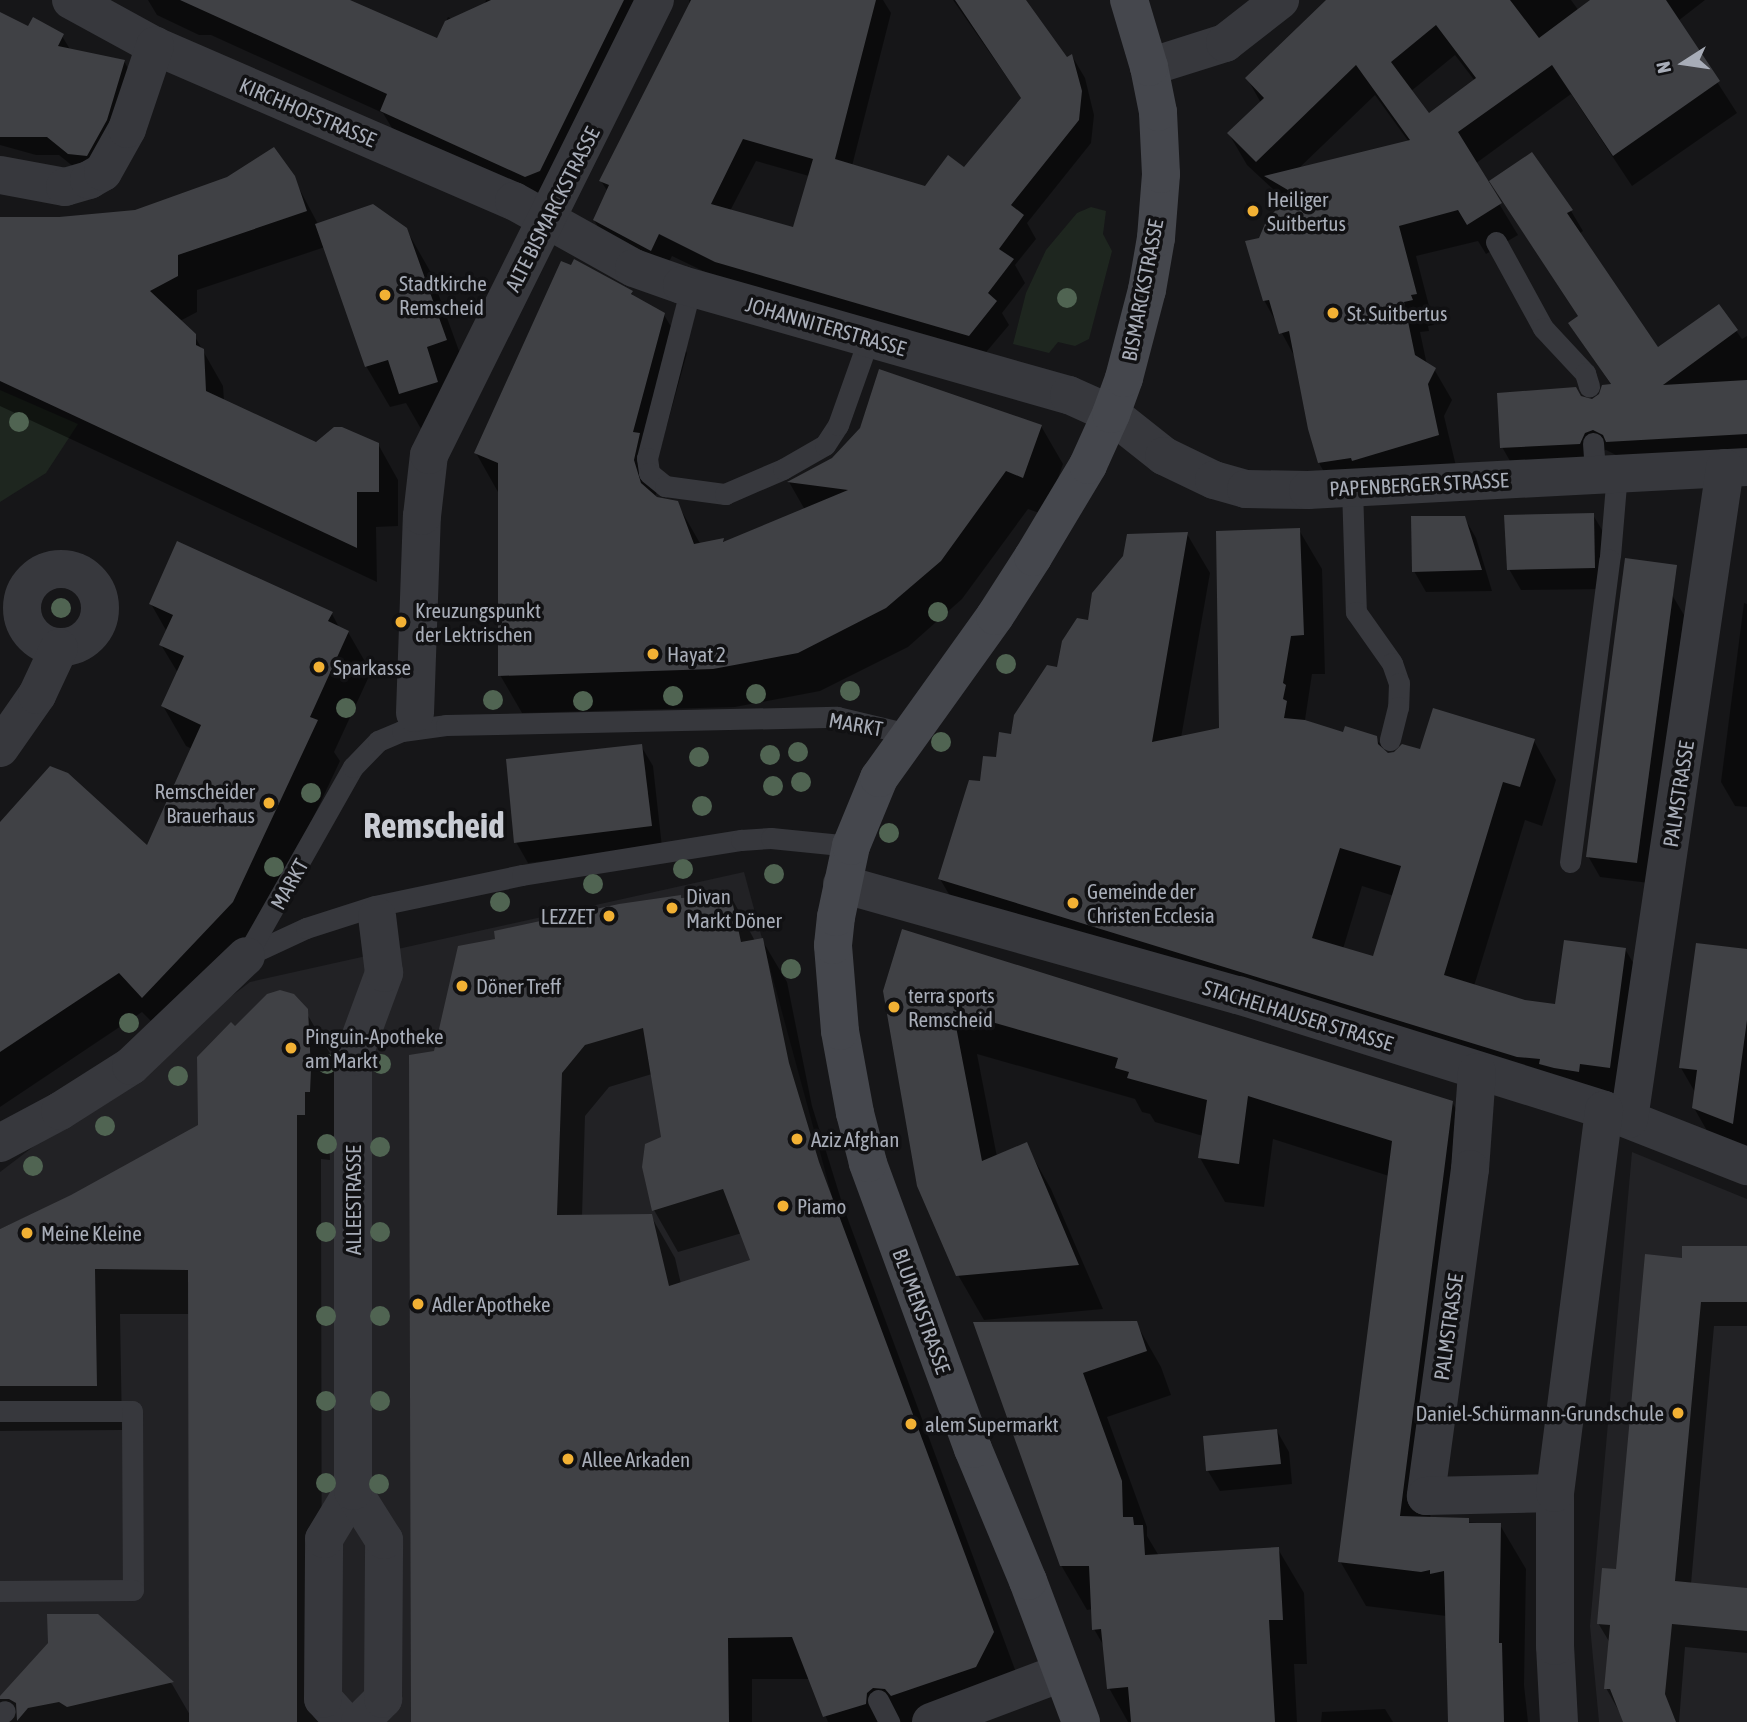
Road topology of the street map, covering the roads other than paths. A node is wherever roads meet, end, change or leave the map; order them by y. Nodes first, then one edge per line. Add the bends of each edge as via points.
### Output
1 (71, 0) edge
2 (655, 0) edge
3 (1129, 0) edge
4 (1280, 0) edge
5 (155, 46) junction
6 (1149, 66) junction
7 (0, 175) edge
8 (547, 219) junction
9 (1496, 242) dead end
10 (691, 287) junction
11 (869, 338) junction
12 (1589, 386) dead end
13 (1111, 414) junction
14 (1602, 463) junction
15 (1736, 468) edge
16 (1352, 488) junction
17 (58, 648) dead end
18 (415, 713) dead end
19 (908, 734) junction
20 (1390, 740) dead end
21 (0, 748) edge
22 (851, 846) junction
23 (1570, 862) dead end
24 (842, 884) junction
25 (376, 911) junction
26 (246, 956) junction
27 (1477, 1072) junction
28 (1617, 1115) junction
29 (0, 1143) edge
30 (1747, 1166) edge
31 (0, 1412) edge
32 (353, 1491) junction
33 (1555, 1493) junction
34 (0, 1591) edge
35 (1061, 1672) junction
36 (878, 1700) dead end
37 (344, 1722) edge
38 (360, 1722) edge
39 (888, 1722) edge
40 (931, 1722) edge
41 (1081, 1722) edge
42 (1559, 1722) edge

1 - 5 street, KIRCHHOFSTRASSE
2 - 8 street, ALTE BISMARCKSTRASSE
3 - 6 street, BISMARCKSTRASSE
4 - 6 street via 1226,43
5 - 7 street via 127,129 103,172 65,187
5 - 8 street, KIRCHHOFSTRASSE
6 - 13 street, BISMARCKSTRASSE via 1158,112 1161,174 1156,238 1147,290
8 - 10 street, JOHANNITERSTRASSE via 635,268
8 - 18 street, ALTE BISMARCKSTRASSE via 429,455 422,516
9 - 12 lane via 1543,328 1585,373
10 - 11 street, JOHANNITERSTRASSE
10 - 11 lane via 648,458 649,473 665,486 725,494 783,470 825,445 838,425
11 - 13 street, JOHANNITERSTRASSE via 1069,395
13 - 16 street, PAPENBERGER STRASSE via 1164,456 1214,480 1258,490
13 - 19 street, MARKT via 1088,465 995,616
14 - 15 street, PAPENBERGER STRASSE
14 - 16 street, PAPENBERGER STRASSE
14 - 23 lane via 1610,558
15 - 28 street, PALMSTRASSE
16 - 20 lane via 1356,612 1392,663 1399,683
17 - 21 street via 37,695
19 - 22 street, MARKT via 879,778
19 - 26 lane, MARKT via 836,717 446,725 402,731 378,741 353,767
22 - 24 street, MARKT
22 - 25 lane, MARKT via 771,838 690,846
24 - 27 street, STACHELHAUSER STRASSE via 1238,995
24 - 35 street, BLUMENSTRASSE via 834,972 840,1031 868,1163
25 - 26 lane, MARKT via 306,928
25 - 32 street, ALLEESTRASSE via 384,973 353,1057
26 - 29 street via 131,1066
27 - 28 street, STACHELHAUSER STRASSE
27 - 33 street, PALMSTRASSE via 1469,1169 1426,1496
28 - 30 street, STACHELHAUSER STRASSE
28 - 33 street, PALMSTRASSE
31 - 34 lane via 132,1411 133,1590
32 - 37 street via 324,1539 323,1699
32 - 38 street via 384,1539 383,1699
33 - 42 street, PALMSTRASSE
35 - 40 street
35 - 41 street, BLUMENSTRASSE
36 - 39 lane

